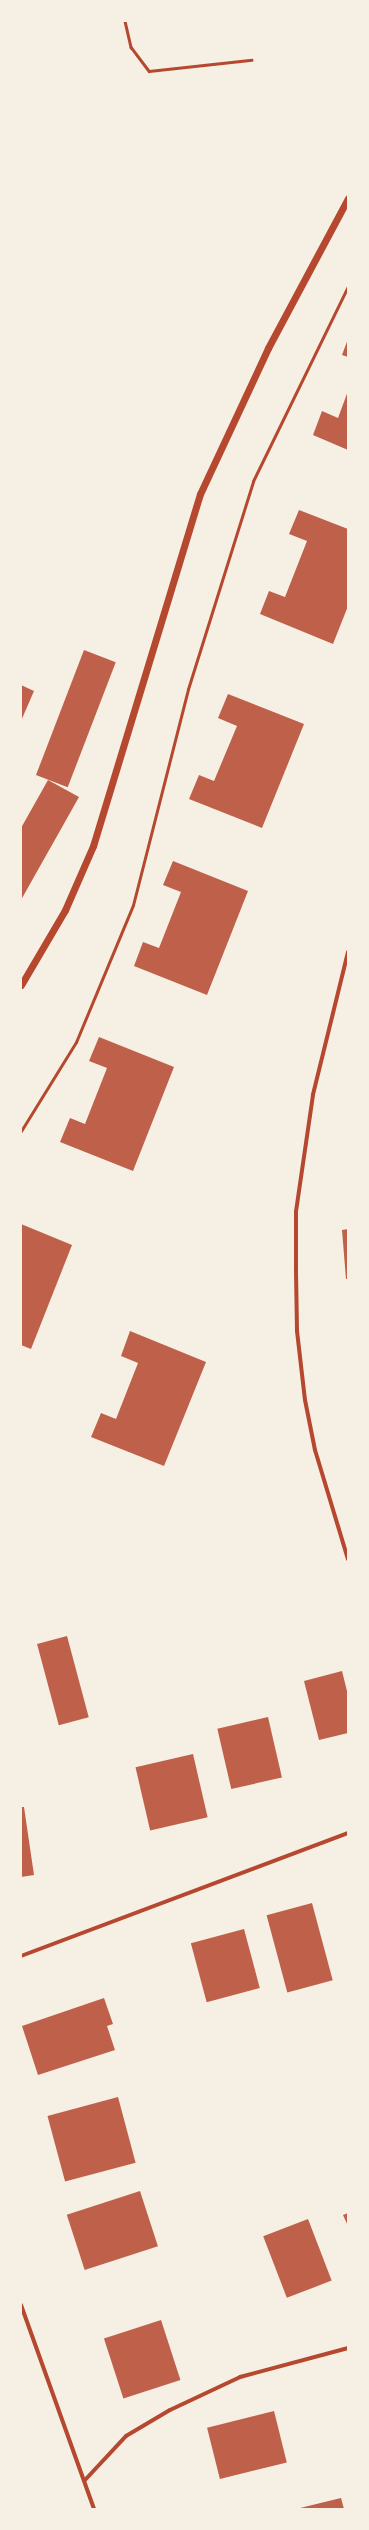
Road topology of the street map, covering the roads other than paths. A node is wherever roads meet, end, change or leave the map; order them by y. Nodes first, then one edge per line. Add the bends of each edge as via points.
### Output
1 (348, 198) edge
2 (348, 286) edge
3 (348, 952) edge
4 (21, 985) edge
5 (21, 1131) edge
6 (348, 1559) edge
7 (348, 1833) edge
8 (21, 1956) edge
9 (21, 2305) edge
10 (348, 2348) edge
11 (86, 2480) junction
12 (94, 2509) edge

1 - 4 street via 268,348 200,494 93,846 65,910
2 - 5 lane via 253,481 188,689 133,905 76,1042
3 - 6 street via 313,1095 296,1212 297,1331 305,1400 315,1450
7 - 8 street
9 - 11 street
10 - 11 street via 240,2377 170,2410 126,2436
11 - 12 street

